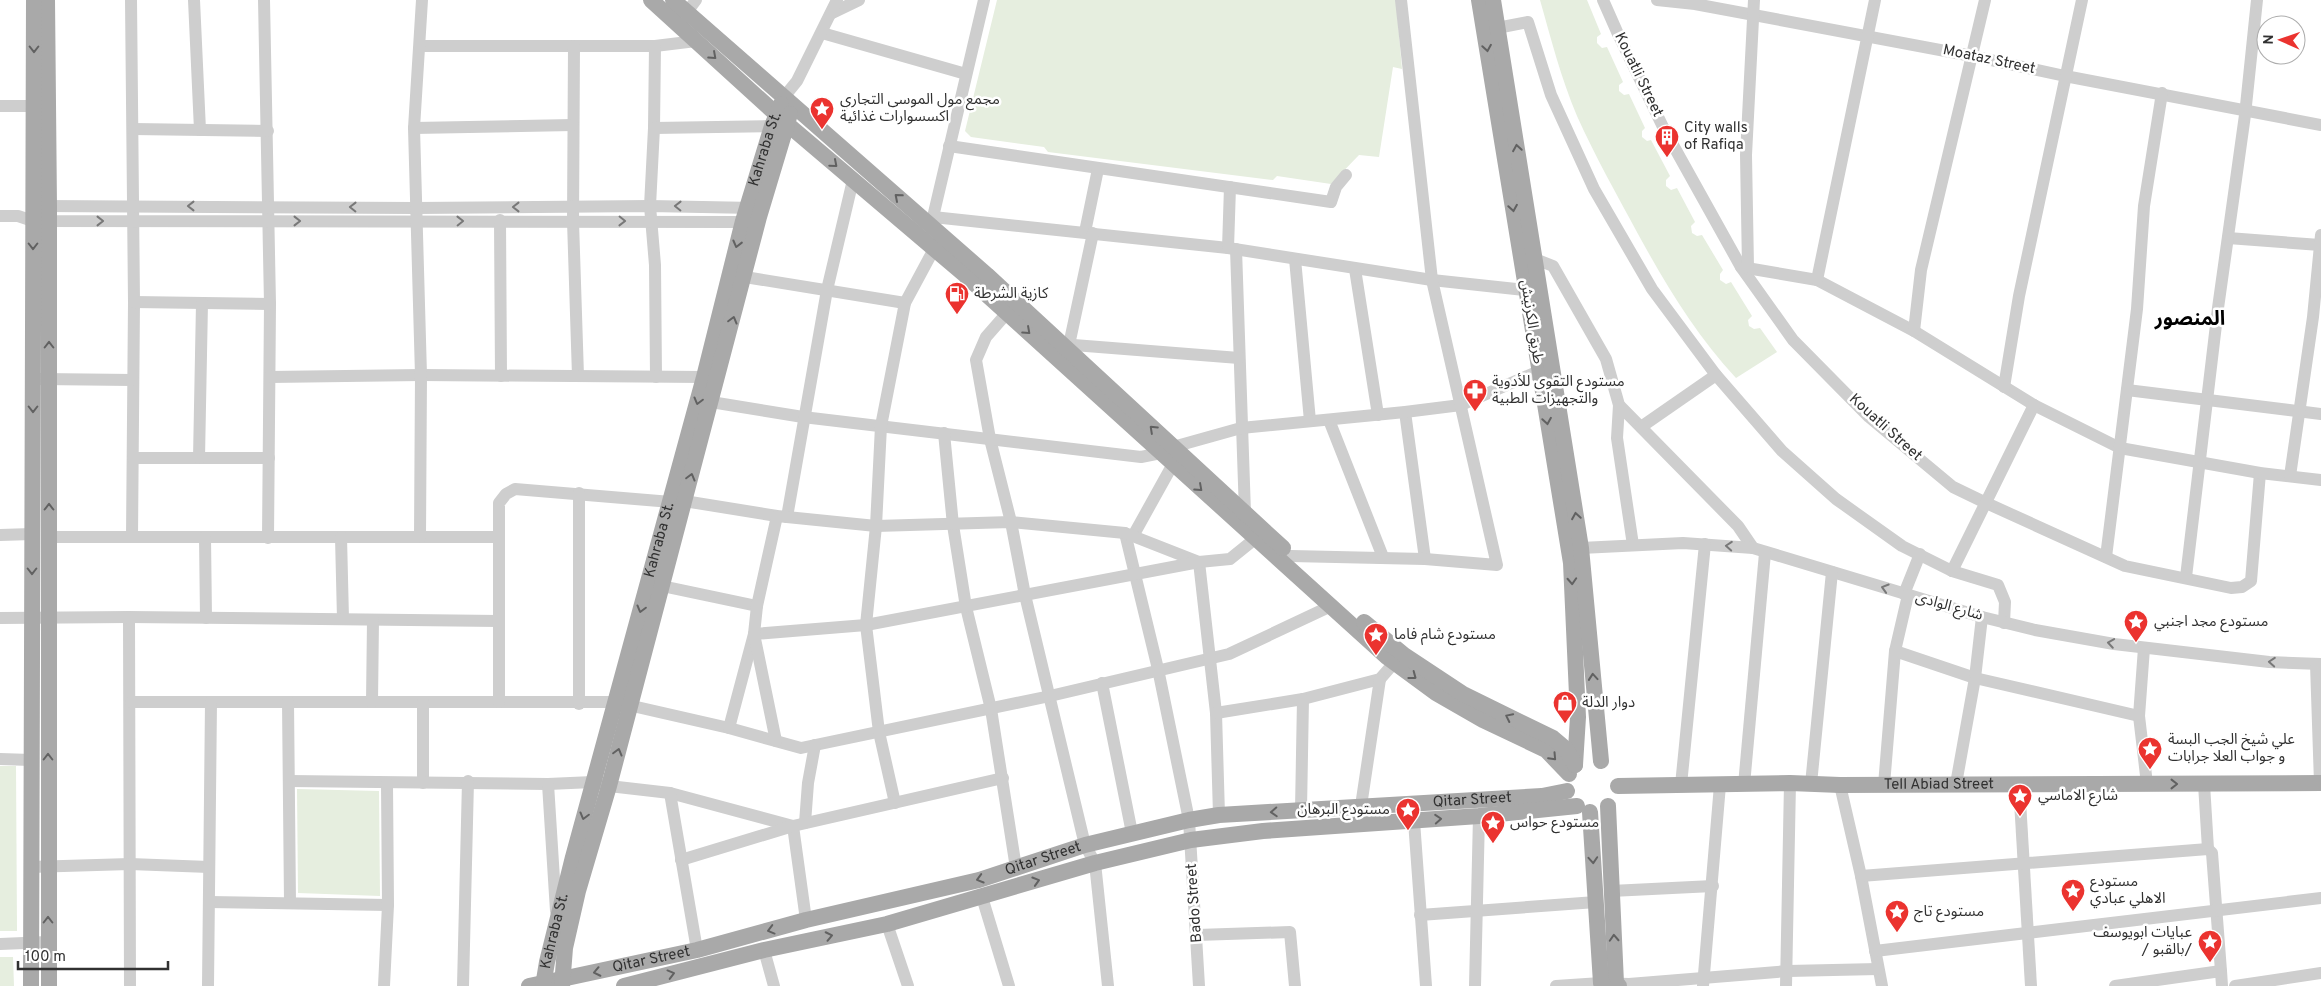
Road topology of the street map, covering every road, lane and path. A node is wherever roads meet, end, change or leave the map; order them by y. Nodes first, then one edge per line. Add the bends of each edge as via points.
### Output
1 (34, 0) edge
2 (47, 0) edge
3 (131, 0) edge
4 (194, 0) edge
5 (264, 0) edge
6 (422, 0) edge
7 (651, 0) edge
8 (673, 0) edge
9 (859, 0) edge
10 (984, 0) edge
11 (1401, 0) edge
12 (1479, 0) edge
13 (1493, 0) edge
14 (1603, 0) edge
15 (1656, 0) edge
16 (1754, 0) edge
17 (1875, 0) edge
18 (1985, 0) edge
19 (2082, 0) edge
20 (2257, 0) edge
21 (1696, 2) edge
22 (834, 4) edge
23 (692, 6) edge
24 (1752, 16) junction
25 (1497, 28) junction
26 (822, 33) junction
27 (1867, 36) junction
28 (696, 41) junction
29 (420, 46) junction
30 (574, 46) junction
31 (654, 46) junction
32 (1972, 56) junction
33 (966, 74) junction
34 (2064, 76) junction
35 (2162, 94) junction
36 (789, 101) junction
37 (0, 106) edge
38 (35, 106) junction
39 (2245, 111) junction
40 (779, 121) junction
41 (573, 125) junction
42 (2321, 125) edge
43 (414, 128) junction
44 (654, 128) junction
45 (132, 129) junction
46 (200, 130) junction
47 (268, 131) junction
48 (949, 146) junction
49 (1098, 169) junction
50 (1346, 175) dead end
51 (853, 180) junction
52 (1230, 187) junction
53 (133, 205) junction
54 (270, 206) junction
55 (650, 206) junction
56 (573, 207) junction
57 (416, 208) junction
58 (37, 214) junction
59 (752, 215) junction
60 (0, 216) edge
61 (500, 220) junction
62 (133, 221) junction
63 (270, 221) junction
64 (573, 221) junction
65 (651, 221) junction
66 (417, 222) junction
67 (923, 222) junction
68 (1089, 233) junction
69 (2228, 238) junction
70 (2320, 240) edge
71 (939, 244) junction
72 (1232, 248) junction
73 (1295, 259) junction
74 (1535, 259) junction
75 (1745, 267) junction
76 (1355, 268) junction
77 (745, 277) junction
78 (1432, 280) junction
79 (1817, 280) junction
80 (827, 290) junction
81 (1533, 292) junction
82 (134, 302) junction
83 (905, 302) junction
84 (202, 303) junction
85 (270, 304) junction
86 (1007, 313) junction
87 (1914, 331) junction
88 (1065, 344) junction
89 (1239, 358) junction
90 (1539, 371) junction
91 (421, 375) junction
92 (1716, 375) junction
93 (501, 376) junction
94 (578, 376) junction
95 (270, 377) junction
96 (656, 377) junction
97 (33, 379) junction
98 (50, 379) junction
99 (711, 379) junction
100 (133, 380) junction
101 (2004, 386) junction
102 (2127, 390) junction
103 (2207, 399) junction
104 (711, 402) junction
105 (1461, 405) junction
106 (1620, 405) junction
107 (2034, 405) junction
108 (2300, 410) junction
109 (1405, 412) junction
110 (2321, 414) edge
111 (1378, 415) junction
112 (803, 417) junction
113 (1329, 420) junction
114 (1310, 421) junction
115 (881, 426) junction
116 (1641, 427) junction
117 (1241, 428) junction
118 (944, 433) junction
119 (990, 439) junction
120 (2120, 448) junction
121 (1169, 455) junction
122 (133, 458) junction
123 (199, 458) junction
124 (268, 458) junction
125 (2200, 462) junction
126 (2260, 473) junction
127 (2290, 476) junction
128 (2321, 480) edge
129 (579, 494) junction
130 (678, 501) junction
131 (1984, 502) junction
132 (1245, 513) junction
133 (782, 517) junction
134 (1011, 522) junction
135 (953, 525) junction
136 (876, 526) junction
137 (32, 534) junction
138 (0, 535) edge
139 (1129, 535) junction
140 (49, 537) junction
141 (132, 537) junction
142 (205, 537) junction
143 (341, 537) junction
144 (420, 537) junction
145 (499, 537) junction
146 (268, 538) junction
147 (1256, 538) junction
148 (1705, 544) junction
149 (1634, 545) junction
150 (1581, 548) junction
151 (1759, 550) junction
152 (1920, 554) junction
153 (1291, 556) junction
154 (1383, 557) junction
155 (2106, 557) junction
156 (1425, 559) junction
157 (1199, 562) junction
158 (1952, 571) junction
159 (1832, 572) junction
160 (1135, 573) junction
161 (2186, 577) junction
162 (662, 586) junction
163 (1025, 595) junction
164 (1906, 595) junction
165 (757, 606) junction
166 (1331, 606) junction
167 (966, 607) junction
168 (129, 617) junction
169 (1982, 617) junction
170 (0, 618) edge
171 (32, 618) junction
172 (49, 618) junction
173 (206, 618) junction
174 (343, 619) junction
175 (373, 620) junction
176 (499, 621) junction
177 (2004, 623) junction
178 (866, 625) junction
179 (754, 634) junction
180 (2144, 648) junction
181 (1895, 650) junction
182 (1210, 658) junction
183 (1394, 662) junction
184 (2319, 664) edge
185 (1158, 670) junction
186 (1975, 678) junction
187 (1380, 679) junction
188 (1102, 683) junction
189 (1050, 696) junction
190 (1303, 699) junction
191 (131, 702) junction
192 (211, 702) junction
193 (288, 702) junction
194 (372, 702) junction
195 (423, 702) junction
196 (498, 702) junction
197 (579, 704) junction
198 (623, 705) junction
199 (990, 709) junction
200 (1216, 713) junction
201 (2139, 716) junction
202 (729, 728) junction
203 (879, 732) junction
204 (776, 741) junction
205 (815, 745) junction
206 (0, 759) edge
207 (30, 760) junction
208 (1601, 761) junction
209 (1572, 769) junction
210 (1003, 778) junction
211 (289, 781) junction
212 (468, 782) junction
213 (423, 783) junction
214 (1790, 783) junction
215 (2321, 783) edge
216 (387, 784) junction
217 (548, 784) junction
218 (601, 784) junction
219 (1720, 784) junction
220 (1811, 784) junction
221 (1956, 784) junction
222 (2019, 784) junction
223 (2147, 784) junction
224 (2204, 784) junction
225 (1681, 785) junction
226 (1744, 785) junction
227 (1840, 785) junction
228 (1884, 785) junction
229 (1618, 786) junction
230 (1567, 791) junction
231 (670, 793) junction
232 (895, 803) junction
233 (1361, 806) junction
234 (1608, 806) junction
235 (1336, 808) junction
236 (1583, 809) junction
237 (1301, 810) junction
238 (1219, 815) junction
239 (1479, 816) junction
240 (1189, 820) junction
241 (1414, 821) junction
242 (799, 825) junction
243 (1337, 826) junction
244 (1132, 833) junction
245 (1190, 840) junction
246 (1085, 844) junction
247 (2208, 849) junction
248 (681, 860) junction
249 (1095, 863) junction
250 (130, 864) junction
251 (2024, 864) junction
252 (30, 866) junction
253 (48, 866) junction
254 (209, 867) junction
255 (1016, 868) junction
256 (1861, 876) junction
257 (1713, 886) junction
258 (1611, 891) junction
259 (982, 897) junction
260 (2321, 898) edge
261 (209, 902) junction
262 (1596, 902) junction
263 (290, 903) junction
264 (388, 905) junction
265 (1477, 910) junction
266 (2218, 911) junction
267 (1420, 914) junction
268 (806, 920) junction
269 (556, 921) junction
270 (887, 924) junction
271 (2028, 934) junction
272 (1197, 935) junction
273 (48, 942) junction
274 (30, 943) junction
275 (0, 944) edge
276 (697, 950) junction
277 (764, 950) junction
278 (1875, 951) junction
279 (1878, 969) junction
280 (1788, 971) junction
281 (2221, 971) junction
282 (2321, 973) edge
283 (1704, 982) edge
284 (562, 983) edge
285 (1610, 984) edge
286 (31, 986) edge
287 (48, 986) edge
288 (130, 986) edge
289 (208, 986) edge
290 (384, 986) edge
291 (463, 986) edge
292 (539, 986) edge
293 (624, 986) edge
294 (774, 986) edge
295 (908, 986) edge
296 (1010, 986) edge
297 (1108, 986) edge
298 (1200, 986) edge
299 (1294, 986) edge
300 (1426, 986) edge
301 (1475, 986) edge
302 (1556, 986) edge
303 (1786, 986) edge
304 (1882, 986) edge
305 (2031, 986) edge
306 (2115, 986) edge
307 (2222, 986) edge
308 (2235, 986) edge

1 -> 38 main road
2 - 58 main road
3 - 45 street
4 - 46 street
5 - 47 street
6 - 29 street
7 - 28 main road
8 - 23 main road
9 - 22 street
10 - 33 street
11 - 78 street
12 -> 81 main road, طريق الكرنيش
13 - 25 main road, طريق الكرنيش
14 - 75 street, Kouatli Street via 1668,135
15 - 21 street, Moataz Street
16 - 24 street
17 - 27 street
18 - 32 street
19 - 34 street
20 - 39 street
21 - 24 street, Moataz Street
22 - 26 street
23 - 36 main road
24 - 27 street, Moataz Street
24 - 75 street
74 -> 25 main road, طريق الكرنيش
25 - 92 street via 1528,22 1551,95 1594,189 1652,290
26 - 33 street
26 - 36 street
27 - 32 street, Moataz Street
27 - 79 street
28 - 31 street
28 -> 40 main road
29 - 30 street
29 - 43 street
30 - 31 street
30 - 41 street
31 - 44 street
32 - 34 street, Moataz Street
32 - 87 street via 1921,270
33 - 48 street
34 - 35 street, Moataz Street
34 - 101 street
35 - 39 street, Moataz Street
35 - 102 street via 2144,206 2137,310
36 - 40 main road, Kahraba St.
67 -> 36 main road
37 - 38 street
38 - 58 main road
39 - 42 street, Moataz Street
39 - 69 street
40 - 44 street
40 -> 51 main road
40 - 59 main road, Kahraba St.
41 - 43 street
41 - 56 street
43 - 57 street
44 - 55 street
45 - 46 street
45 - 53 street
46 - 47 street
47 - 54 street
48 - 49 street
48 - 67 street
49 - 52 street
49 - 68 street
50 - 52 street via 1336,187 1331,202
51 - 67 main road
51 - 80 street
52 - 72 street
54 -> 53 street
53 - 58 street
53 - 62 street
57 -> 54 street
54 - 63 street
55 - 56 street
59 -> 55 street
55 - 65 street
56 -> 57 street
56 - 64 street
57 - 66 street
58 - 60 street
58 -> 62 street
58 -> 97 main road
98 -> 58 main road
59 - 65 street
59 - 77 main road, Kahraba St.
59 -> 99 main road, Kahraba St.
61 - 64 street
66 -> 61 street
61 - 93 street
62 - 63 street
62 - 82 street
63 -> 66 street
63 - 85 street
64 -> 65 street
64 - 94 street
65 - 96 street via 655,265
66 - 91 street
67 - 68 street
67 - 71 main road
68 - 72 street
68 - 88 street
69 - 70 street
69 - 103 street
70 - 108 street
71 - 83 street
71 - 86 main road
71 - 88 main road
72 - 73 street
72 - 89 street
73 - 76 street
73 - 114 street
74 - 81 main road, طريق الكرنيش
74 - 106 street via 1553,266 1606,359
75 - 79 street
75 - 131 street, Kouatli Street via 1794,340 1869,417 1953,487
76 - 78 street
76 - 111 street
77 - 80 street
99 -> 77 main road, Kahraba St.
78 - 81 street
78 - 105 street
79 - 87 street
80 - 83 street
80 - 112 street
81 - 90 main road, طريق الكرنيش
150 -> 81 main road, طريق الكرنيش
82 - 84 street
82 - 100 street
83 - 115 street
84 - 85 street
84 - 123 street
85 - 95 street
86 - 119 street via 986,337 976,360
86 -> 121 main road
87 - 101 street
88 - 89 street
121 -> 88 main road
89 - 117 street
90 - 105 street
90 -> 209 main road, طريق الكرنيش via 1571,563 1578,717
91 - 93 street
91 - 95 street
91 - 144 street
92 - 116 street
92 - 152 street via 1782,451 1836,499 1902,546
93 - 94 street
94 - 96 street
95 - 124 street
96 - 99 street
97 - 98 street
97 -> 137 main road
98 - 100 street
140 -> 98 main road
99 - 104 main road, Kahraba St.
99 -> 130 main road, Kahraba St.
100 - 122 street
101 - 107 street
102 - 103 street
102 - 120 street
103 - 108 street
103 - 125 street
104 - 112 street
130 -> 104 main road, Kahraba St.
105 - 109 street
105 - 156 street via 1497,566
106 - 116 street
106 - 149 street via 1617,438
107 - 120 street
107 - 131 street
108 - 110 street
108 - 127 street
109 - 111 street
109 - 156 street
111 - 113 street
112 - 115 street
112 - 133 street
113 - 114 street
113 - 154 street
114 - 117 street
115 - 118 street
115 - 136 street
116 - 151 street
117 - 121 street
117 - 132 street
118 - 119 street
118 - 135 street
119 - 121 street via 1141,457
119 - 134 street
120 - 125 street
120 - 155 street
121 - 132 main road
121 - 139 street
121 -> 147 main road
122 - 123 street
122 - 141 street
123 - 124 street
124 - 146 street
125 - 126 street
125 - 161 street
126 - 127 street
126 - 161 street, Kouatli Street via 2251,581 2242,587 2231,588
127 - 128 street
129 - 130 street
129 - 145 street via 516,489 506,494 499,504
129 - 197 street
130 - 133 street
130 - 162 main road, Kahraba St.
130 -> 198 main road, Kahraba St.
131 - 155 street, Kouatli Street
131 - 158 street
132 - 153 main road
133 - 136 street
133 - 165 street
134 - 135 street
134 - 139 street
134 - 163 street
135 - 136 street
135 - 167 street
136 - 178 street
137 - 138 street
137 -> 171 main road
139 - 157 street
139 - 160 street, Bado Street
140 - 141 street
140 - 172 main road
141 - 142 street
142 - 146 street
142 - 173 street
143 - 144 street
143 - 146 street
143 - 174 street
144 - 145 street
145 - 176 street
147 - 157 street via 1230,559
147 - 166 main road
148 - 149 street, شارع الوادى
151 -> 148 street, شارع الوادى
148 - 225 street
149 - 150 street, شارع الوادى
208 -> 150 main road, طريق الكرنيش
151 - 159 street, شارع الوادى
151 - 226 street
152 - 158 street
152 - 164 street
153 - 154 street
209 -> 153 main road via 1566,749 1552,738 1463,694 1404,654
154 - 156 street
155 - 161 street, Kouatli Street via 2125,566
157 - 160 street
157 - 182 street
158 - 177 street via 1998,585 2005,602
164 -> 159 street, شارع الوادى
159 - 220 street
160 - 163 street
160 - 185 street, Bado Street
162 - 165 street
162 - 198 main road, Kahraba St.
163 - 167 street
163 - 189 street
164 - 169 street, شارع الوادى
164 - 181 street
165 - 179 street
166 - 182 street via 1229,654
166 - 183 main road
167 - 178 street
167 - 199 street
168 - 172 street
168 - 173 street
168 - 191 street
169 - 177 street, شارع الوادى
169 - 186 street
170 - 171 street
171 - 172 street
171 - 207 main road
253 -> 172 main road
173 - 174 street
174 - 175 street
175 - 176 street
175 - 194 street
176 - 196 street
180 -> 177 street, شارع الوادى
178 - 179 street
178 - 203 street
179 - 202 street
179 - 204 street
184 -> 180 street, شارع الوادى via 2269,662
180 - 201 street
181 - 186 street
181 - 228 street
182 - 185 street
182 - 200 street
183 - 187 street
183 -> 209 main road via 1436,693 1546,750
184 - 215 street
185 - 188 street
185 - 240 street, Bado Street
186 - 201 street
186 - 221 street
187 - 190 street
187 - 233 street
188 - 189 street
188 - 244 street
189 - 199 street
189 - 246 street
190 - 200 street
190 - 237 street
191 - 192 street
191 - 250 street
192 - 193 street
192 - 254 street
193 - 194 street
193 - 211 street
194 - 195 street
195 - 196 street
195 - 213 street
196 - 197 street
197 - 198 street
198 - 202 street
198 - 218 main road, Kahraba St.
199 - 203 street
199 - 210 street
200 - 238 street
201 - 223 street
202 - 204 street
203 - 205 street
203 - 232 street
204 - 205 street via 801,748
205 - 242 street
206 - 207 street
207 - 252 main road
208 - 209 main road via 1587,760
208 - 229 main road via 1614,771
209 - 230 main road
210 - 232 street
210 - 255 street
211 - 216 street
211 - 263 street
212 - 213 street
212 - 217 street
212 - 291 street
213 - 216 street
214 - 220 main road, Tell Abiad Street
214 - 226 main road, Tell Abiad Street
214 - 280 street
215 - 224 main road, Tell Abiad Street
216 - 264 street
217 - 218 street
217 - 269 street
218 - 231 street
218 -> 269 main road, Kahraba St.
218 - 284 main road, Kahraba St. via 565,948
219 - 225 main road, Tell Abiad Street
219 - 226 main road, Tell Abiad Street
219 - 257 street
220 - 227 main road, Tell Abiad Street
221 - 222 main road, Tell Abiad Street
221 - 228 main road, Tell Abiad Street
222 - 223 main road, Tell Abiad Street
222 - 251 street
223 -> 224 main road, Tell Abiad Street
224 - 247 street
225 - 229 main road, Tell Abiad Street
227 - 228 main road, Tell Abiad Street
227 - 256 street
229 - 234 main road via 1616,796
230 - 233 main road, Qitar Street via 1514,798
230 - 236 main road
231 - 242 street
231 - 248 street
232 - 242 street
233 - 235 main road, Qitar Street
234 - 236 main road
234 - 258 main road
235 - 237 main road, Qitar Street
235 - 243 main road
236 - 239 main road, Qitar Street
236 -> 262 main road
237 -> 238 main road, Qitar Street
238 - 240 main road, Qitar Street
241 -> 239 main road, Qitar Street
239 - 265 street
240 - 244 main road, Qitar Street
240 - 245 street, Bado Street
241 - 243 main road, Qitar Street
241 - 267 street
242 - 248 street
242 - 268 street
243 - 245 main road, Qitar Street
244 - 246 main road, Qitar Street
245 - 249 main road, Qitar Street
245 - 272 street, Bado Street
246 - 249 street
246 - 255 main road, Qitar Street
247 - 251 street
247 - 266 street via 2212,854
248 - 276 street
259 -> 249 main road, Qitar Street
249 - 297 street
250 - 253 street
250 - 254 street
250 - 288 street
251 - 256 street
251 - 271 street
252 - 253 street
252 - 274 main road
273 -> 253 main road
254 - 261 street
255 -> 268 main road, Qitar Street via 882,904
256 - 278 street
257 - 258 street
257 - 283 street
285 -> 258 main road
259 - 270 main road, Qitar Street
259 - 296 street
260 - 266 street
261 - 263 street
261 - 289 street
262 - 265 street
262 - 285 main road
263 - 264 street
264 - 290 street
265 - 267 street
265 - 301 street
266 - 271 street
266 - 281 street
267 - 300 street
268 -> 276 main road, Qitar Street
269 - 292 main road, Kahraba St.
277 -> 270 main road, Qitar Street
270 - 295 street
271 - 278 street
271 - 305 street
272 - 298 street, Bado Street
272 - 299 street via 1290,932
273 - 274 street
273 - 287 main road
274 - 275 street
274 - 286 main road
276 -> 284 main road, Qitar Street
293 -> 277 main road, Qitar Street
277 - 294 street
278 - 279 street
279 - 280 street
279 - 304 street
280 - 283 street
280 - 303 street
281 - 306 street
281 - 307 street
282 - 308 street
283 - 285 street
284 - 292 main road, Qitar Street
285 - 302 street

